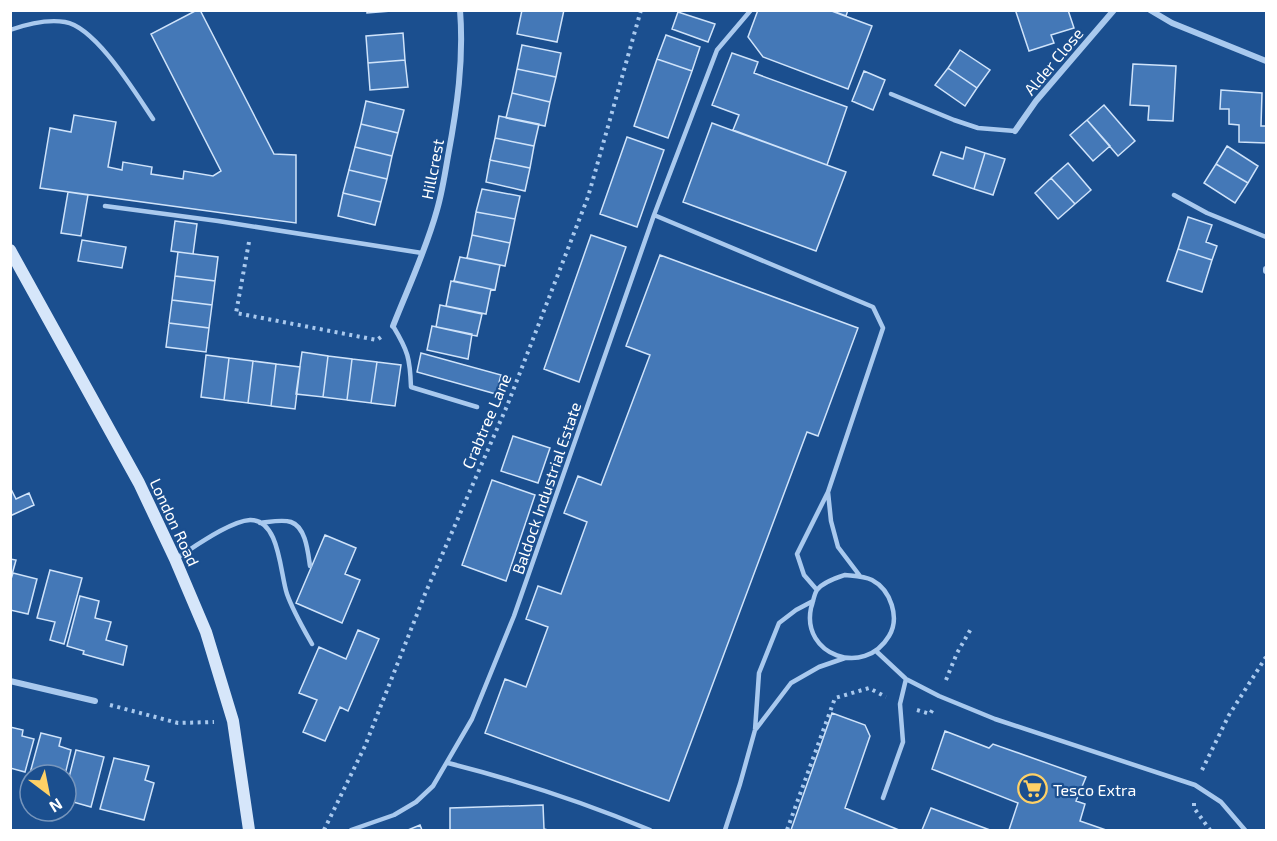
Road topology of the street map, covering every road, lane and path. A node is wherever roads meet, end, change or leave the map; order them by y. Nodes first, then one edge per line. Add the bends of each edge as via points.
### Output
1 (460, 10) edge
2 (641, 10) edge
3 (751, 10) edge
4 (1114, 10) edge
5 (1150, 10) edge
6 (10, 30) edge
7 (1266, 61) edge
8 (891, 94) dead end
9 (153, 119) dead end
10 (1015, 131) joint
11 (1174, 195) dead end
12 (105, 206) dead end
13 (654, 215) junction
14 (251, 226) junction
15 (1266, 237) edge
16 (10, 250) edge
17 (422, 253) junction
18 (393, 326) junction
19 (477, 406) dead end
20 (828, 492) junction
21 (261, 523) junction
22 (175, 559) junction
23 (310, 566) dead end
24 (860, 576) junction
25 (817, 590) junction
26 (813, 601) junction
27 (972, 627) dead end
28 (312, 644) dead end
29 (876, 651) junction
30 (1266, 657) edge
31 (845, 658) junction
32 (906, 679) junction
33 (10, 681) edge
34 (939, 696) junction
35 (95, 701) joint
36 (900, 704) junction
37 (233, 721) junction
38 (754, 730) junction
39 (448, 763) junction
40 (1195, 785) junction
41 (883, 798) dead end
42 (650, 830) edge
43 (249, 831) edge
44 (324, 831) edge
45 (351, 831) edge
46 (725, 831) edge
47 (787, 831) edge
48 (1210, 831) edge
49 (1245, 831) edge

1 - 17 street, Hillcrest via 462,39 454,123 438,208
2 - 44 path, Crabtree Lane via 588,197 507,406 425,594 365,747
3 - 13 lane, Baldock Industrial Estate via 717,50
4 - 10 street, Alder Close
5 - 7 street via 1172,23
6 - 9 lane via 24,25 67,22 87,34 111,58
8 - 10 lane via 978,128
11 - 15 lane
12 - 14 lane
13 - 20 lane via 873,307 883,328
13 - 39 lane, Baldock Industrial Estate via 514,616 472,719
14 - 17 lane
14 - 18 path via 236,313 377,340
16 - 22 main road, London Road via 139,483
17 - 18 street, Hillcrest
18 - 19 lane via 410,361 411,387
20 - 24 lane via 838,547
20 - 25 lane via 797,554 804,575
21 - 22 lane via 252,520 237,524
21 - 23 lane via 287,521 297,526 308,550
21 - 28 lane via 278,548 287,593
22 - 37 main road, London Road via 206,632
24 - 25 lane via 845,575
24 - 29 lane via 884,590 892,604 894,620 889,636
25 - 26 lane
26 - 31 lane via 811,628 817,640 825,649
26 - 38 lane via 779,624 759,674
27 - 34 path
29 - 31 lane
29 - 32 lane
30 - 40 path via 1229,715
31 - 38 lane via 791,683
32 - 34 lane
32 - 36 lane
33 - 35 street
34 - 36 path via 930,714
34 - 40 lane via 994,719
35 - 37 path via 178,723
36 - 41 lane via 903,742
36 - 47 path via 869,688 835,699
37 - 43 main road, London Road
38 - 46 lane
39 - 42 lane via 565,796
39 - 45 lane, Baldock Industrial Estate via 433,786 416,801 394,815
40 - 48 path via 1194,808
40 - 49 lane via 1221,802

